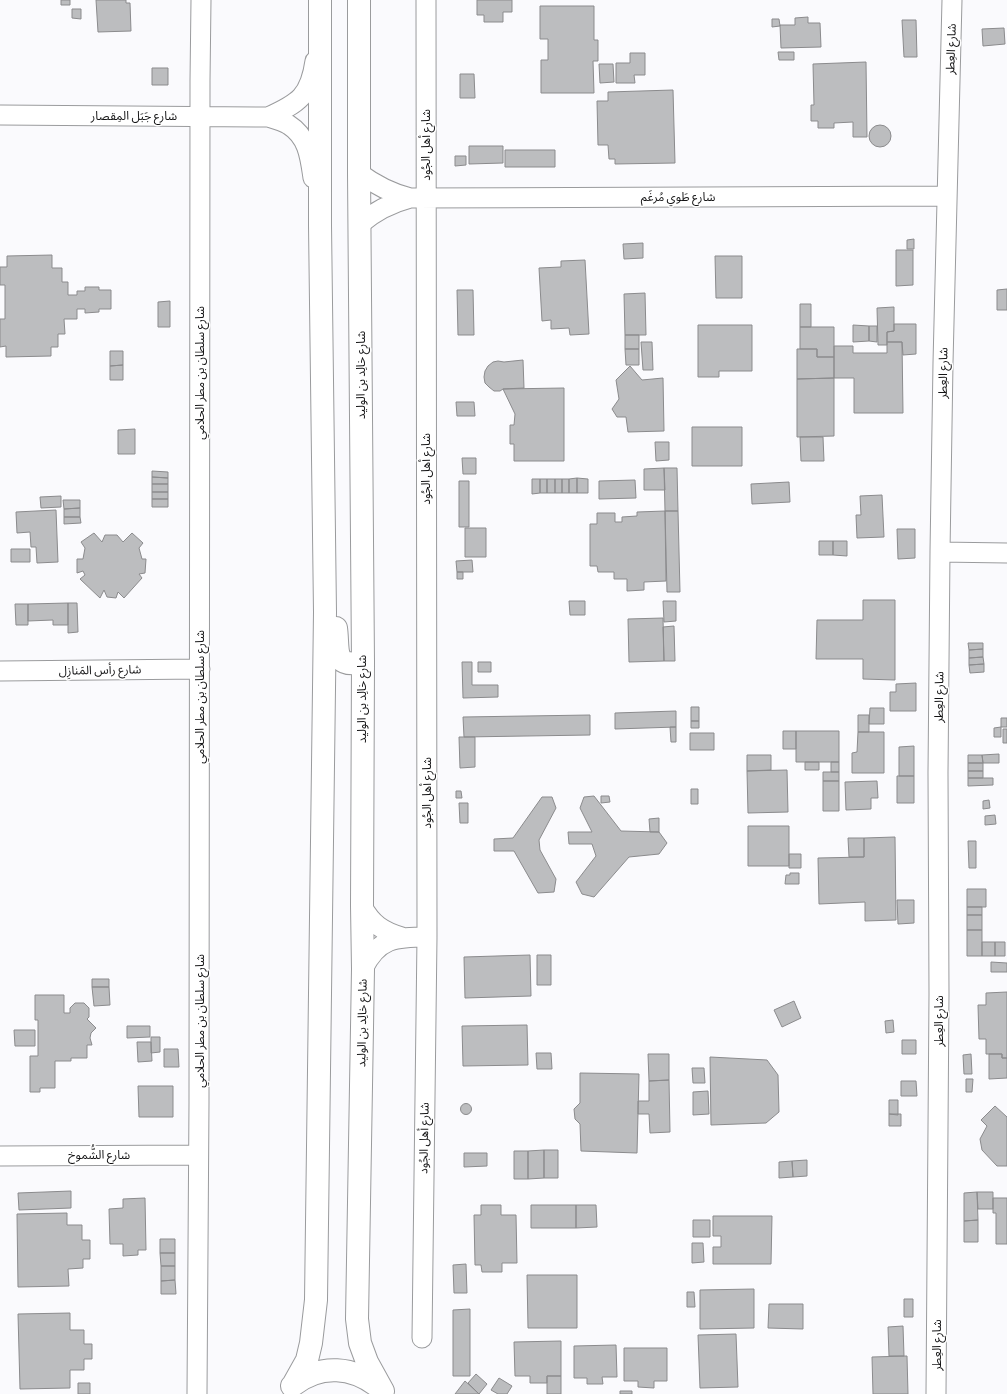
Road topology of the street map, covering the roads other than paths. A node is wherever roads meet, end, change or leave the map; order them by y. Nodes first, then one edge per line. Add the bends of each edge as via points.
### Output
1 (201, 0) edge
2 (320, 0) edge
3 (359, 0) edge
4 (426, 0) edge
5 (952, 0) edge
6 (0, 115) edge
7 (200, 116) junction
8 (268, 117) junction
9 (359, 173) junction
10 (947, 196) junction
11 (418, 198) junction
12 (360, 224) junction
13 (320, 225) junction
14 (940, 552) junction
15 (1007, 553) edge
16 (325, 612) junction
17 (363, 662) junction
18 (200, 669) junction
19 (0, 671) edge
20 (362, 906) junction
21 (402, 937) junction
22 (427, 937) junction
23 (363, 969) junction
24 (198, 1155) junction
25 (0, 1156) edge
26 (422, 1338) dead end
27 (289, 1389) edge
28 (384, 1393) edge
29 (197, 1394) edge
30 (936, 1394) edge

1 - 7 street, شارع سلطان بن مطر الحلامي
2 - 8 street, شارع جَبَل المِقصار via 312,77 308,88 299,100 287,109
2 - 13 street
3 - 9 street, شارع خالِد بن الوليد
4 - 11 street, شارع أهل الجُود
5 - 10 street, شارع العِطر
6 - 7 street, شارع جَبَل المِقصار
7 - 8 street, شارع جَبَل المِقصار
7 - 18 street, شارع سلطان بن مطر الحلامي
8 - 13 street, شارع جَبَل المِقصار via 289,125 304,142 310,155 315,205
9 - 11 street, شارع طَوي مُرغَم via 388,191
9 - 12 street, شارع خالِد بن الوليد
10 - 11 street, شارع طَوي مُرغَم
10 - 14 street, شارع العِطر
11 - 12 street, شارع طَوي مُرغَم via 388,205
11 - 22 street, شارع أهل الجُود
12 - 17 street, شارع خالِد بن الوليد
13 - 16 street
14 - 15 street
14 - 30 street, شارع العِطر
16 - 17 street via 336,628 338,654 341,659 346,663
16 - 27 street via 316,1300 307,1360
17 - 20 street, شارع خالِد بن الوليد
18 - 19 street, شارع رأس المَنازِل
18 - 24 street, شارع سلطان بن مطر الحلامي
20 - 21 street via 368,917 378,926 389,934
20 - 23 street, شارع خالِد بن الوليد
21 - 22 street
21 - 23 street via 383,944 374,951
22 - 26 street, شارع أهل الجُود
23 - 28 street, شارع خالِد بن الوليد via 357,1319 360,1343
24 - 25 street, شارع الشُّموخ
24 - 29 street, شارع سلطان بن مطر الحلامي
27 - 28 street via 312,1374 340,1370 356,1373 371,1380

